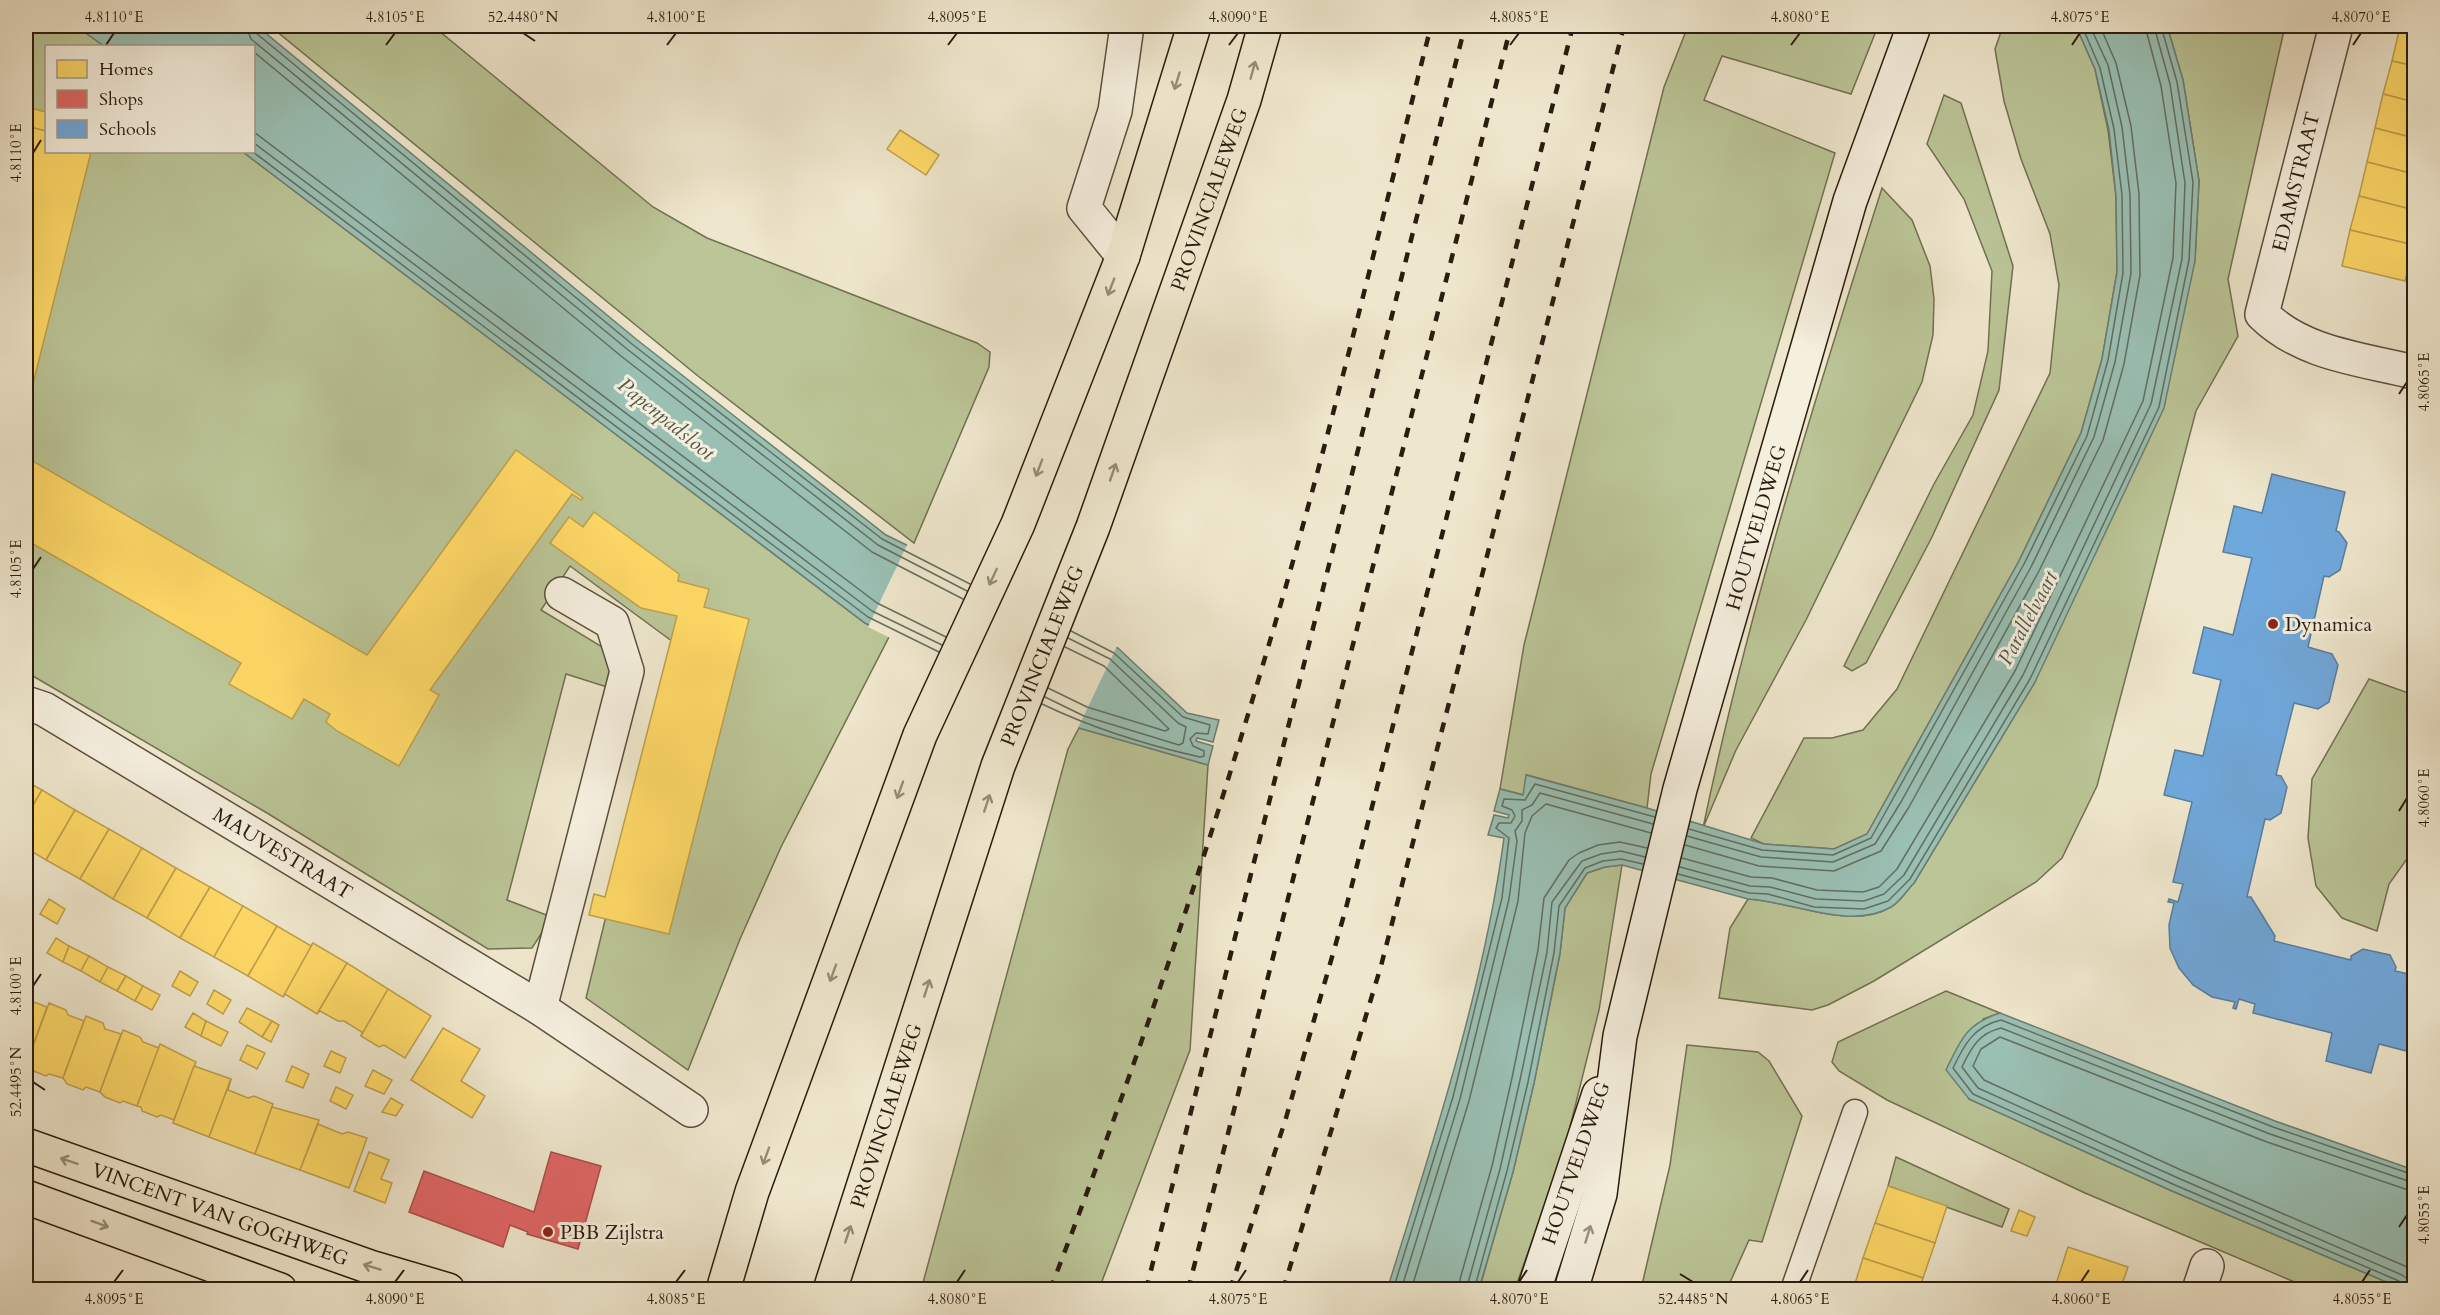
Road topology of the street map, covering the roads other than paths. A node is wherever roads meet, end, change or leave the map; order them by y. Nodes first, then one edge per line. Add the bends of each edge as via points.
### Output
1 (1127, 26) edge
2 (1194, 26) edge
3 (1265, 26) edge
4 (1914, 26) edge
5 (2336, 26) edge
6 (1123, 256) junction
7 (2415, 372) edge
8 (562, 594) dead end
9 (26, 703) edge
10 (540, 1008) junction
11 (1620, 1036) junction
12 (691, 1110) dead end
13 (1855, 1112) dead end
14 (26, 1145) edge
15 (26, 1197) edge
16 (280, 1290) edge
17 (448, 1290) edge
18 (723, 1290) edge
19 (830, 1290) edge
20 (1534, 1290) edge
21 (1571, 1290) edge
22 (1793, 1290) edge

1 - 6 street via 1115,111 1084,208
2 -> 6 main road
19 -> 3 main road, PROVINCIALEWEG via 998,766 1093,527 1244,100
4 - 11 street, HOUTVELDWEG via 1850,201 1680,789
5 - 7 street, EDAMSTRAAT via 2262,314 2279,331 2315,349
6 -> 18 main road via 1018,524 920,735 752,1192
8 - 10 street via 612,623 627,671
9 - 10 street, MAUVESTRAAT via 44,710
10 - 12 street, MAUVESTRAAT
11 - 20 street, HOUTVELDWEG
21 -> 11 street, HOUTVELDWEG via 1600,1194
13 - 22 lane
17 -> 14 main road, VINCENT VAN GOGHWEG via 370,1267
15 -> 16 main road

